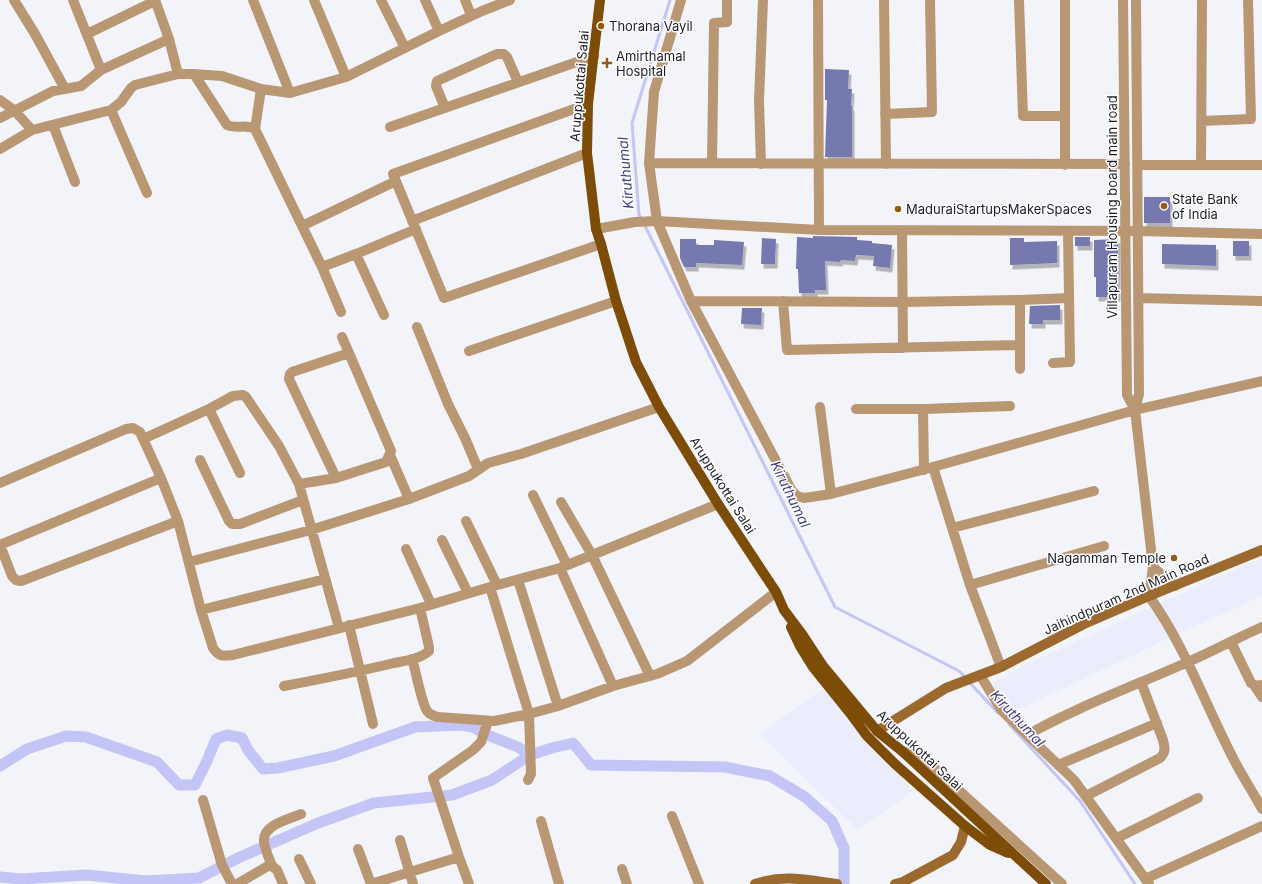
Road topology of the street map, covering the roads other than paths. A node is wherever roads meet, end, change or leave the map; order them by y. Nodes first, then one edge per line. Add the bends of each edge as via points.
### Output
1 (14, 0) edge
2 (73, 0) edge
3 (155, 0) edge
4 (253, 0) edge
5 (314, 0) edge
6 (381, 0) edge
7 (425, 0) edge
8 (465, 0) edge
9 (508, 0) edge
10 (600, 0) edge
11 (681, 0) edge
12 (727, 0) edge
13 (763, 0) edge
14 (818, 0) edge
15 (884, 0) edge
16 (930, 0) edge
17 (1019, 0) edge
18 (1065, 0) edge
19 (1123, 0) edge
20 (1136, 0) edge
21 (1202, 0) edge
22 (1248, 0) edge
23 (471, 15) junction
24 (439, 31) junction
25 (87, 34) junction
26 (169, 39) junction
27 (405, 48) junction
28 (594, 56) junction
29 (102, 70) junction
30 (178, 74) junction
31 (194, 74) junction
32 (346, 77) junction
33 (518, 82) junction
34 (66, 89) junction
35 (262, 89) junction
36 (290, 93) junction
37 (0, 100) edge
38 (588, 104) junction
39 (445, 108) junction
40 (14, 110) junction
41 (111, 110) junction
42 (885, 114) junction
43 (1065, 116) junction
44 (0, 118) edge
45 (1202, 121) junction
46 (53, 125) junction
47 (390, 127) dead end
48 (32, 130) junction
49 (255, 130) junction
50 (0, 149) edge
51 (586, 153) junction
52 (649, 163) junction
53 (712, 163) junction
54 (761, 164) junction
55 (819, 164) junction
56 (886, 164) junction
57 (1065, 164) junction
58 (1125, 164) junction
59 (1138, 165) junction
60 (1201, 165) junction
61 (1262, 165) edge
62 (396, 181) junction
63 (75, 182) dead end
64 (147, 193) dead end
65 (653, 221) junction
66 (414, 225) junction
67 (302, 226) junction
68 (596, 229) junction
69 (819, 230) junction
70 (902, 230) junction
71 (1068, 231) junction
72 (1125, 231) junction
73 (1138, 231) junction
74 (1262, 234) edge
75 (602, 244) junction
76 (356, 254) junction
77 (322, 267) junction
78 (1069, 298) junction
79 (1138, 298) junction
80 (1020, 300) junction
81 (616, 301) junction
82 (691, 301) junction
83 (783, 301) junction
84 (1262, 301) edge
85 (902, 302) junction
86 (342, 312) dead end
87 (384, 315) dead end
88 (417, 327) dead end
89 (342, 338) dead end
90 (1019, 345) junction
91 (903, 348) junction
92 (469, 351) dead end
93 (349, 353) junction
94 (1053, 363) dead end
95 (1020, 369) dead end
96 (1262, 381) edge
97 (1010, 406) dead end
98 (659, 407) junction
99 (820, 407) dead end
100 (922, 408) junction
101 (209, 409) junction
102 (856, 409) dead end
103 (1136, 410) junction
104 (143, 438) junction
105 (390, 455) junction
106 (200, 460) dead end
107 (928, 468) junction
108 (478, 470) junction
109 (240, 473) dead end
110 (161, 478) junction
111 (336, 478) junction
112 (0, 483) edge
113 (299, 484) junction
114 (1094, 491) dead end
115 (831, 494) junction
116 (532, 495) dead end
117 (409, 499) junction
118 (303, 500) junction
119 (561, 502) dead end
120 (718, 504) junction
121 (178, 521) junction
122 (466, 521) dead end
123 (952, 528) junction
124 (311, 530) junction
125 (442, 540) dead end
126 (0, 545) edge
127 (1104, 546) dead end
128 (406, 549) dead end
129 (1262, 550) edge
130 (592, 555) junction
131 (189, 562) junction
132 (564, 567) junction
133 (1153, 567) junction
134 (325, 578) junction
135 (518, 580) junction
136 (970, 585) junction
137 (494, 586) junction
138 (1175, 586) junction
139 (776, 592) junction
140 (468, 594) junction
141 (1149, 596) junction
142 (431, 604) junction
143 (420, 608) junction
144 (201, 610) junction
145 (784, 610) junction
146 (349, 625) junction
147 (1262, 627) edge
148 (339, 628) junction
149 (1231, 642) junction
150 (412, 659) junction
151 (1188, 662) junction
152 (1001, 667) junction
153 (360, 672) junction
154 (650, 676) junction
155 (980, 676) junction
156 (1141, 682) junction
157 (1258, 685) edge
158 (284, 686) dead end
159 (613, 686) junction
160 (1262, 698) edge
161 (558, 706) junction
162 (529, 714) junction
163 (1157, 723) junction
164 (373, 724) dead end
165 (488, 725) junction
166 (877, 731) junction
167 (1027, 734) junction
168 (902, 751) junction
169 (1058, 765) junction
170 (528, 780) dead end
171 (1086, 796) junction
172 (1198, 798) dead end
173 (203, 800) dead end
174 (1262, 809) edge
175 (301, 814) dead end
176 (672, 816) dead end
177 (541, 821) dead end
178 (965, 826) junction
179 (1262, 826) edge
180 (1117, 838) junction
181 (400, 840) dead end
182 (358, 849) dead end
183 (459, 857) junction
184 (299, 858) dead end
185 (1017, 858) junction
186 (272, 866) junction
187 (622, 869) dead end
188 (409, 872) junction
189 (1147, 881) edge
190 (232, 884) edge
191 (237, 884) edge
192 (283, 884) edge
193 (311, 884) edge
194 (371, 884) edge
195 (413, 884) edge
196 (469, 884) edge
197 (559, 884) edge
198 (627, 884) edge
199 (699, 884) edge
200 (755, 884) edge
201 (837, 884) edge
202 (895, 884) edge
203 (1046, 884) edge
204 (1062, 884) edge

1 - 34 street
2 - 25 street
3 - 25 street
3 - 26 street
4 - 36 street
5 - 32 street
6 - 27 street
7 - 24 street
8 - 23 street
9 - 23 street
10 - 28 main road, Aruppukottai Salai
11 - 52 street via 654,92
12 - 53 street via 727,22 714,24
13 - 54 street
14 - 55 street
15 - 42 street
16 - 42 street via 932,112
17 - 43 street via 1023,116
18 - 43 street
19 - 58 street, Villapuram Housing board main road
20 - 59 street, Villapuram Housing board main road
21 - 45 street
22 - 45 street via 1251,119
23 - 24 street
24 - 27 street
25 - 29 street
26 - 29 street
26 - 30 street
27 - 32 street
28 - 33 street
28 - 38 main road, Aruppukottai Salai
29 - 34 street via 81,86
30 - 31 street
30 - 41 street via 135,85
31 - 35 street via 222,76
31 - 49 street via 227,126 250,127
32 - 36 street
33 - 39 street
33 - 39 street via 507,57 504,54 497,54 437,81 436,86
34 - 40 street via 53,91
35 - 36 street
35 - 49 street
37 - 40 street
38 - 51 main road, Aruppukottai Salai
38 - 62 street via 393,174
39 - 47 street
40 - 44 street
40 - 48 street
41 - 46 street
41 - 64 street
42 - 56 street
43 - 57 street
45 - 60 street
46 - 48 street
46 - 63 street
48 - 50 street
49 - 67 street
51 - 66 street
51 - 68 main road, Aruppukottai Salai
52 - 53 street
52 - 65 street
53 - 54 street
54 - 55 street
55 - 56 street
55 - 69 street
56 - 57 street
57 - 58 street
58 - 72 street, Villapuram Housing board main road
59 - 60 street
59 - 73 street, Villapuram Housing board main road
60 - 61 street
62 - 66 street
62 - 67 street
65 - 68 street
65 - 69 street
65 - 82 street
66 - 75 street via 444,298
66 - 76 street
67 - 77 street
68 - 75 main road, Aruppukottai Salai
69 - 70 street
70 - 71 street
70 - 85 street
71 - 72 street
71 - 78 street
72 - 73 street
72 - 103 street, Villapuram Housing board main road via 1127,395
73 - 74 street
73 - 79 street, Villapuram Housing board main road
75 - 81 main road, Aruppukottai Salai
76 - 77 street
76 - 87 street
77 - 86 street
78 - 80 street
78 - 94 street via 1070,362
79 - 84 street
79 - 103 street, Villapuram Housing board main road via 1139,394
80 - 85 street
80 - 90 street
81 - 92 street
81 - 98 main road, Aruppukottai Salai via 636,362
82 - 83 street
82 - 115 street via 792,491 804,498
83 - 85 street
83 - 91 street via 787,350
85 - 91 street
88 - 108 street
89 - 93 street
90 - 91 street
90 - 95 street
93 - 105 street via 389,444
93 - 111 street via 292,372 289,376
96 - 103 street
97 - 100 street
98 - 108 street via 488,463
98 - 120 main road, Aruppukottai Salai
99 - 115 street
100 - 102 street
100 - 107 street
101 - 104 street
101 - 109 street
101 - 113 street via 233,396 246,397 279,446
103 - 107 street
103 - 133 street, Villapuram Housing board main road
104 - 110 street
104 - 112 street via 137,430 126,429
105 - 111 street via 386,462
105 - 117 street
106 - 118 street via 232,524 240,524
107 - 115 street
107 - 123 street
108 - 117 street via 469,476
110 - 121 street
110 - 126 street
111 - 113 street
113 - 118 street
114 - 123 street
116 - 132 street
117 - 124 street
118 - 124 street
119 - 130 street
120 - 130 street
120 - 139 main road, Aruppukottai Salai
121 - 126 street via 21,581 12,576
121 - 131 street
122 - 137 street
123 - 136 street
124 - 131 street
124 - 134 street
125 - 140 street
127 - 136 street
128 - 142 street
129 - 138 street, Jaihindpuram 2nd Main Road
130 - 132 street
130 - 154 street
131 - 144 street
132 - 135 street
132 - 159 street
133 - 138 street
133 - 141 street, Villapuram Housing board main road
134 - 144 street
134 - 148 street
135 - 137 street
135 - 161 street
136 - 152 street
137 - 140 street
137 - 162 street
138 - 141 street, Jaihindpuram 2nd Main Road
139 - 145 main road, Aruppukottai Salai
139 - 154 street via 687,661
140 - 142 street
141 - 151 street via 1164,616
141 - 152 street, Jaihindpuram 2nd Main Road via 1084,624
142 - 143 street
143 - 146 street
143 - 150 street via 429,651
144 - 148 street via 216,654 224,656
145 - 166 main road, Aruppukottai Salai via 823,666
145 - 178 main road via 800,646 813,667 867,736
146 - 148 street
146 - 153 street
147 - 149 street
149 - 151 street
149 - 157 street via 1251,683
150 - 153 street
150 - 165 street via 428,712 438,717
151 - 156 street
151 - 174 street via 1234,758
152 - 155 street, Jaihindpuram 2nd Main Road
153 - 158 street
153 - 164 street
154 - 159 street
155 - 166 street, Jaihindpuram 2nd Main Road via 946,688
155 - 167 street via 1002,711
156 - 163 street
156 - 167 street
157 - 160 street
159 - 161 street
161 - 162 street
162 - 165 street via 494,721
162 - 170 street via 531,774
163 - 169 street
163 - 171 street via 1164,740 1164,754
165 - 183 street via 481,742 433,779
166 - 168 main road, Aruppukottai Salai
167 - 169 street
168 - 185 main road, Aruppukottai Salai
168 - 204 street via 913,754 932,766
169 - 171 street
171 - 180 street
172 - 180 street
173 - 190 street via 222,865
175 - 186 street via 268,829 264,843
176 - 199 street
177 - 197 street
178 - 185 main road via 990,845
178 - 202 street via 961,842 953,855
179 - 189 street
180 - 189 street
181 - 188 street
182 - 194 street
183 - 188 street
183 - 196 street
184 - 193 street
185 - 203 main road, Aruppukottai Salai
186 - 191 street
186 - 192 street
187 - 198 street
188 - 194 street
188 - 195 street
200 - 201 street via 780,878 795,878

